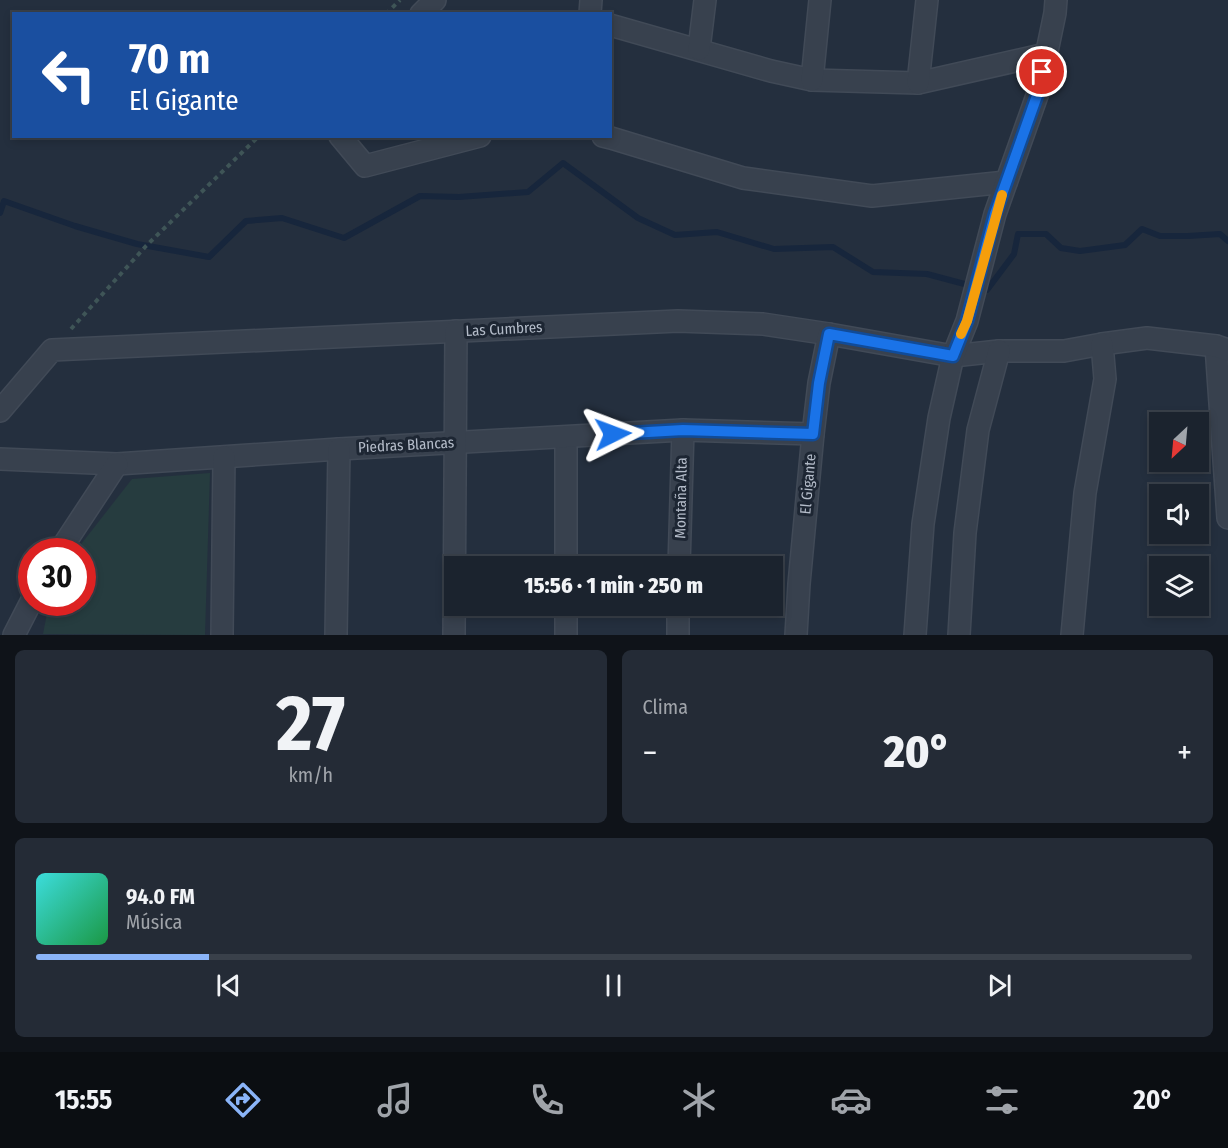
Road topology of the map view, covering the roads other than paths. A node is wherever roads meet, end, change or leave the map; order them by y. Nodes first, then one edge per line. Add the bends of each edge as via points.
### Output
1 (435, 0) edge
2 (705, 0) edge
3 (820, 0) edge
4 (927, 0) edge
5 (1056, 0) edge
6 (423, 12) edge
7 (612, 26) edge
8 (699, 49) junction
9 (1046, 54) junction
10 (812, 80) junction
11 (918, 83) junction
12 (342, 138) edge
13 (472, 138) edge
14 (611, 138) edge
15 (1006, 182) junction
16 (456, 331) junction
17 (829, 334) junction
18 (1102, 344) junction
19 (1222, 348) edge
20 (999, 351) junction
21 (953, 356) junction
22 (0, 411) edge
23 (683, 430) junction
24 (813, 434) junction
25 (566, 437) junction
26 (456, 443) junction
27 (339, 449) junction
28 (224, 457) junction
29 (0, 459) edge
30 (117, 464) junction
31 (1228, 518) edge
32 (69, 538) edge
33 (566, 556) edge
34 (680, 556) edge
35 (24, 616) edge
36 (566, 616) edge
37 (678, 616) edge
38 (14, 635) edge
39 (222, 635) edge
40 (336, 635) edge
41 (454, 635) edge
42 (566, 635) edge
43 (678, 635) edge
44 (796, 635) edge
45 (915, 635) edge
46 (959, 635) edge
47 (1072, 635) edge

1 - 6 street
2 - 8 street
3 - 10 street
4 - 11 street
5 - 9 street
7 - 8 street
8 - 10 street
9 - 11 street
9 - 15 street via 1039,90
10 - 11 street
12 - 13 street via 365,166
14 - 15 street via 743,178 872,196
15 - 21 street via 967,321
16 - 17 street, Las Cumbres via 678,321 763,324
16 - 22 street, Las Cumbres via 52,350
16 - 26 street
17 - 21 street, Las Cumbres
17 - 24 street, El Gigante
18 - 19 street, Las Cumbres via 1148,339
18 - 20 street, Las Cumbres via 1064,351
18 - 47 street via 1105,379 1085,493
19 - 31 street
20 - 21 street, Las Cumbres
20 - 46 street via 978,430 965,533
21 - 45 street via 923,524
23 - 24 street, Piedras Blancas
23 - 25 street, Piedras Blancas
23 - 34 street, Montaña Alta
24 - 44 street, El Gigante
25 - 26 street, Piedras Blancas
25 - 33 street
26 - 27 street, Piedras Blancas
26 - 41 street
27 - 28 street, Piedras Blancas
27 - 40 street
28 - 30 street, Piedras Blancas
28 - 39 street
29 - 30 street, Piedras Blancas
30 - 32 street
35 - 38 street
36 - 42 street
37 - 43 street

